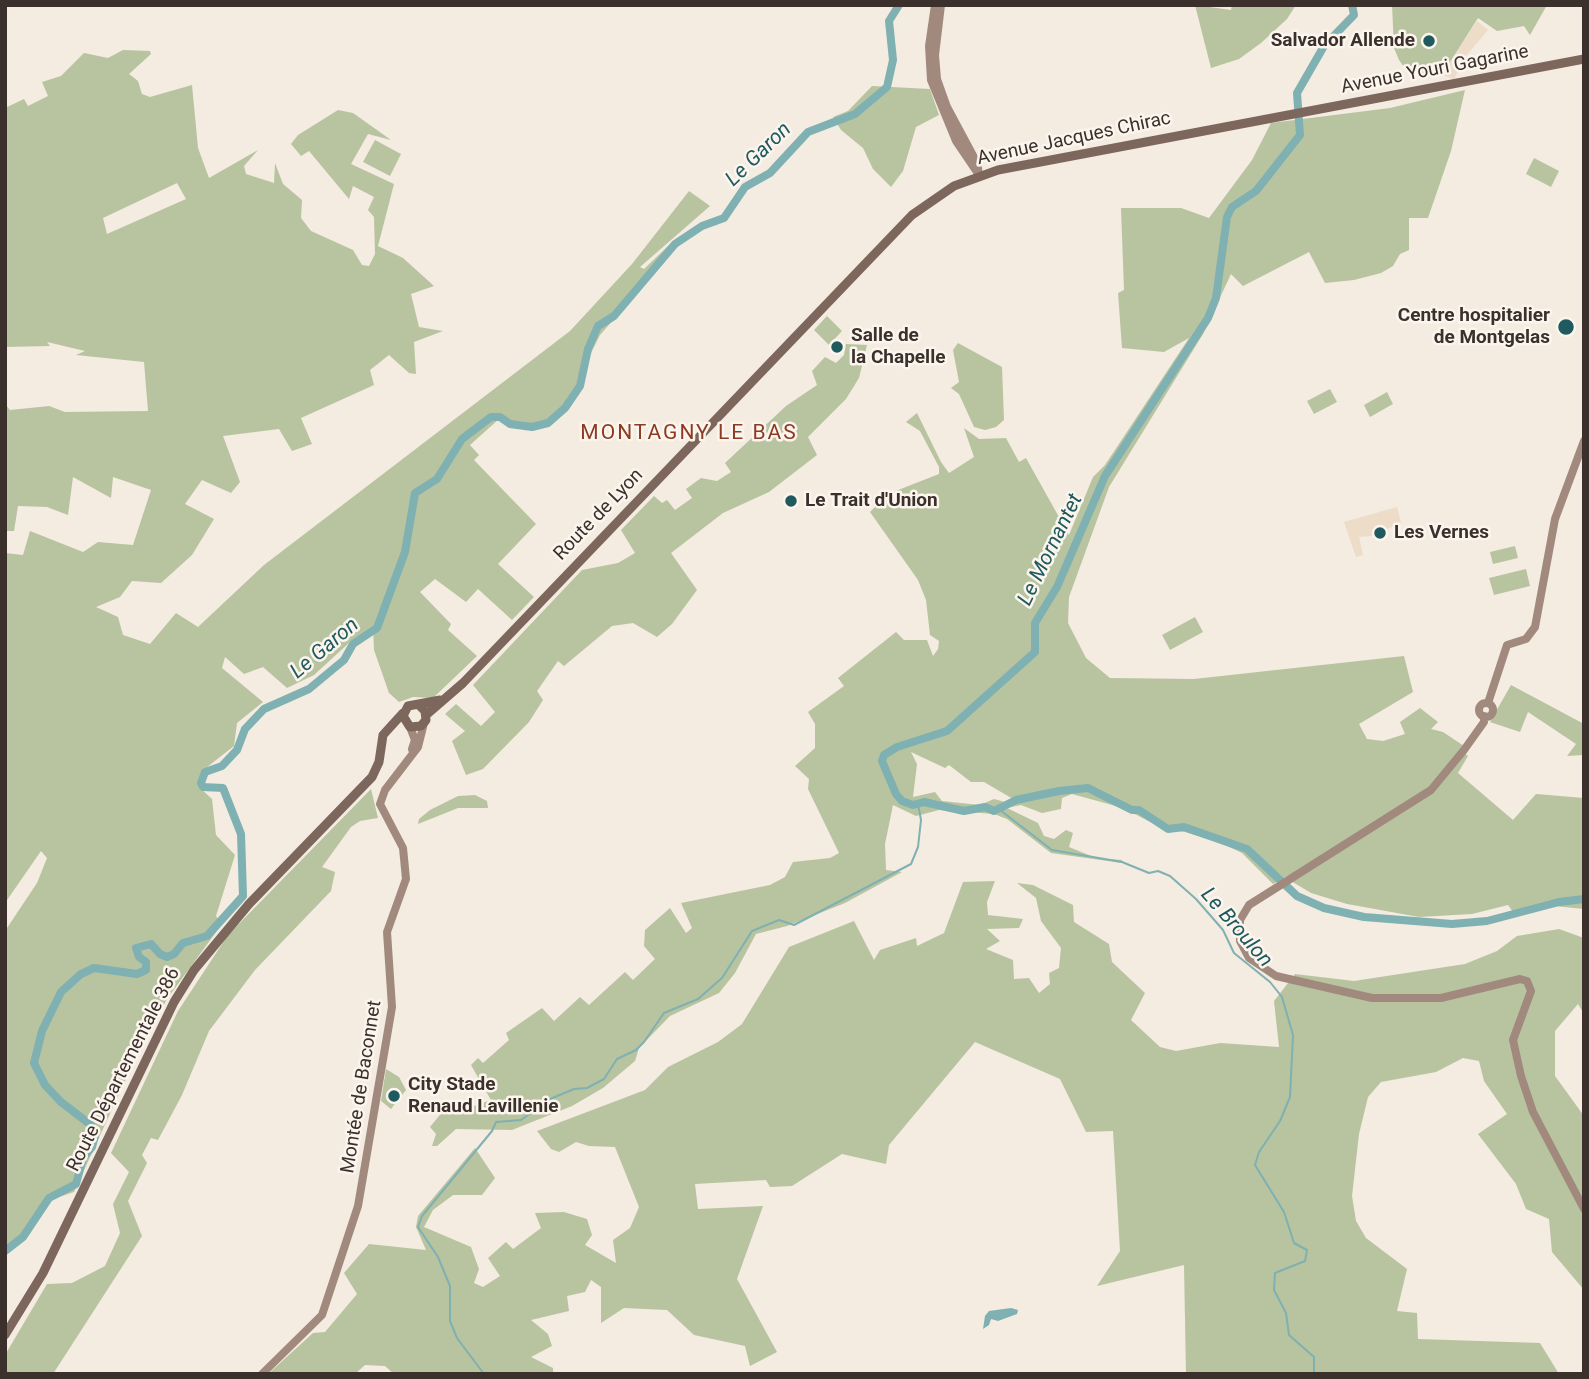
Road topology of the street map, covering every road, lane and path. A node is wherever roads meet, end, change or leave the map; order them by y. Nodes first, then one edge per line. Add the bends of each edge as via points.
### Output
1 (935, 5) edge
2 (942, 5) edge
3 (1584, 59) edge
4 (934, 79) junction
5 (937, 90) junction
6 (1292, 113) joint
7 (967, 153) junction
8 (979, 175) junction
9 (825, 305) joint
10 (1584, 441) edge
11 (456, 690) junction
12 (419, 705) junction
13 (403, 713) junction
14 (425, 719) junction
15 (409, 726) junction
16 (382, 746) junction
17 (411, 752) junction
18 (1584, 1209) edge
19 (5, 1335) edge
20 (262, 1374) edge

1 - 4 street via 929,46
2 - 4 street
3 - 6 main road, Avenue Youri Gagarine
4 - 5 street
5 - 7 street
5 - 7 street
6 - 8 main road, Avenue Jacques Chirac
7 - 8 street via 977,163
8 - 9 main road, Avenue Jacques Chirac via 936,196 912,215
9 - 11 main road, Route de Lyon
10 - 18 street via 1555,519 1535,627 1526,639 1507,645 1488,703 1480,707 1483,722 1464,750 1432,790 1249,905 1239,928 1245,953 1276,976 1372,998 1441,998 1527,981 1531,991 1513,1040 1521,1076 1533,1112
11 - 12 main road, Route de Lyon
11 - 14 main road, Route de Lyon
12 - 13 main road, Route de Lyon via 408,706
12 - 14 main road
13 - 15 main road
13 - 16 main road, Route Départementale 386 via 383,734
14 - 15 main road
14 - 17 street, Montée de Baconnet via 422,738
15 - 16 main road via 390,734
15 - 17 street via 415,740
16 - 19 main road, Route Départementale 386 via 372,777 249,904 194,970 174,1002 43,1273
17 - 20 street, Montée de Baconnet via 380,804 403,848 406,879 387,930 393,1007 358,1206 322,1315

